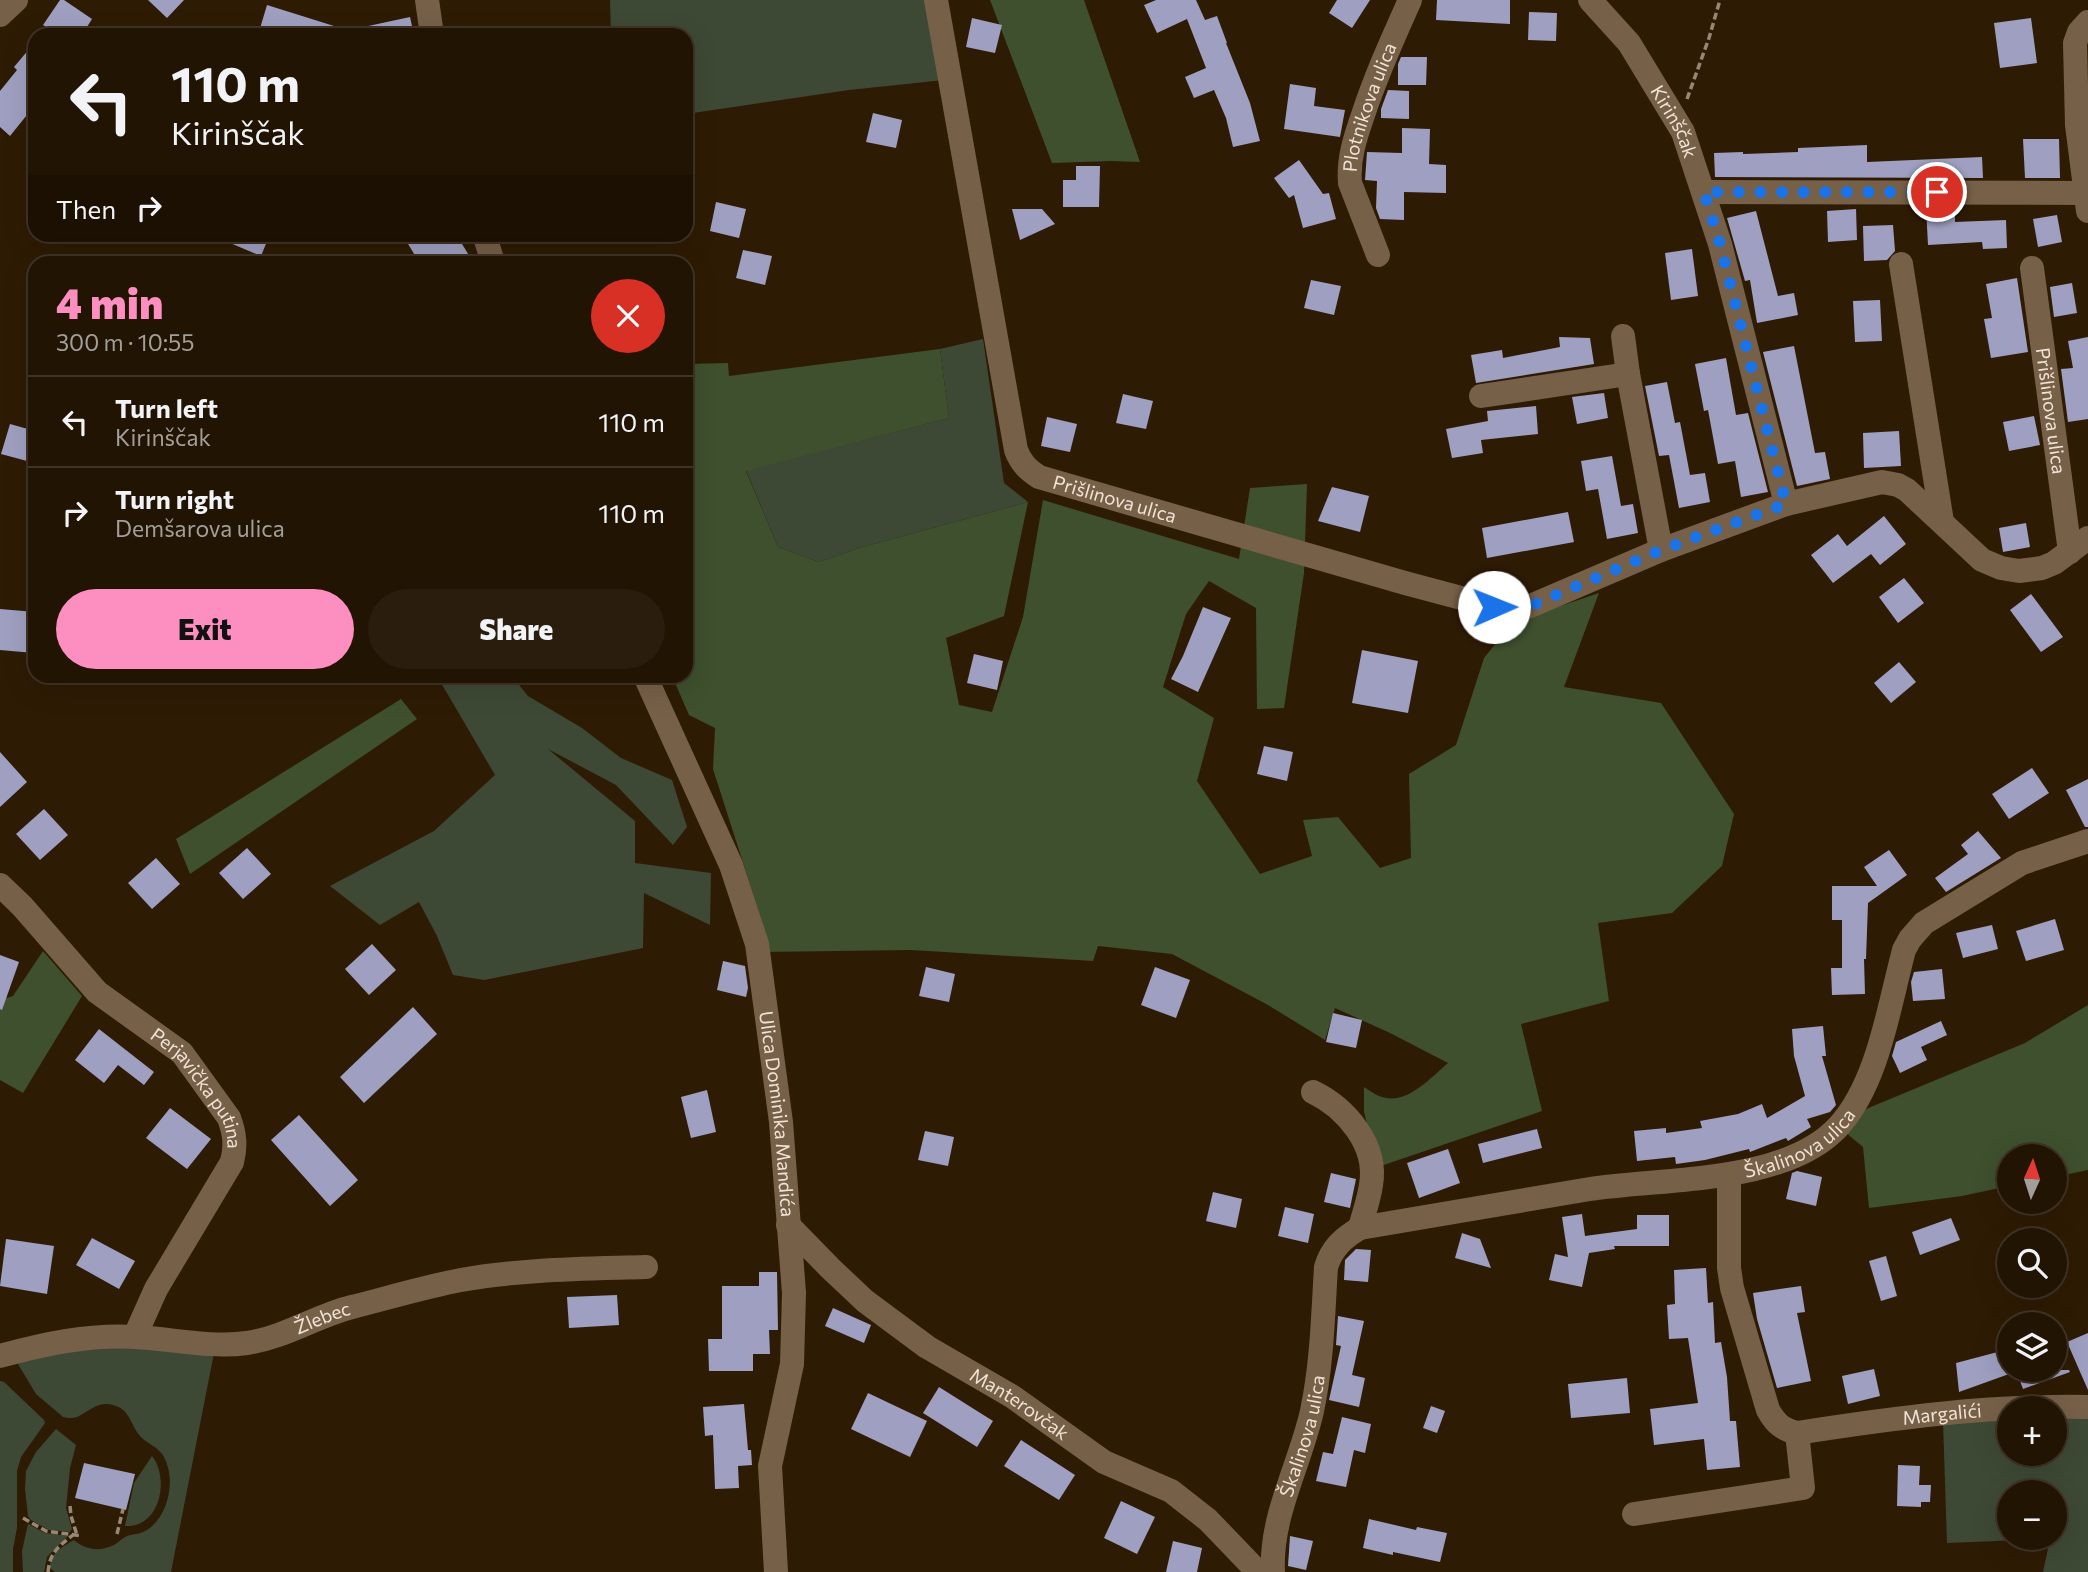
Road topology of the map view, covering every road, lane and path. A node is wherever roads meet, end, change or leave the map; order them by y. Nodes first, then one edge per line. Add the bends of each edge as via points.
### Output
1 (16, 0) edge
2 (427, 0) edge
3 (936, 0) edge
4 (1410, 0) edge
5 (1590, 0) edge
6 (1720, 0) edge
7 (0, 15) edge
8 (2088, 22) edge
9 (431, 28) edge
10 (1678, 124) junction
11 (1704, 192) junction
12 (2087, 202) edge
13 (1378, 255) dead end
14 (1901, 264) dead end
15 (2032, 268) dead end
16 (1623, 336) dead end
17 (1628, 374) junction
18 (1481, 396) dead end
19 (1786, 504) junction
20 (1942, 522) junction
21 (2079, 545) edge
22 (1661, 550) junction
23 (648, 683) edge
24 (2088, 841) edge
25 (0, 885) edge
26 (1313, 1092) dead end
27 (1730, 1175) junction
28 (788, 1225) junction
29 (1360, 1228) junction
30 (646, 1267) dead end
31 (135, 1336) junction
32 (0, 1356) edge
33 (2088, 1407) edge
34 (1797, 1433) junction
35 (70, 1506) dead end
36 (123, 1509) dead end
37 (1634, 1514) dead end
38 (23, 1518) dead end
39 (117, 1534) dead end
40 (78, 1535) junction
41 (48, 1572) edge
42 (776, 1572) edge
43 (1258, 1572) edge
44 (1273, 1572) edge

1 - 7 street
2 - 9 street
3 - 22 street, Prišlinova ulica via 1016,450 1025,467 1039,477 1494,607 1528,607
4 - 13 street, Plotnikova ulica via 1375,79 1349,171
5 - 10 street, Kirinščak via 1629,43
6 - 10 path
8 - 12 street via 2075,43 2077,125
10 - 11 street, Kirinščak
11 - 12 street
11 - 19 street, Kirinščak
14 - 20 street
15 - 21 street, Prišlinova ulica
16 - 17 street
17 - 18 street
17 - 22 street
19 - 20 street, Prišlinova ulica via 1890,482 1907,490
19 - 22 street, Prišlinova ulica
20 - 21 street, Prišlinova ulica via 1982,560 2001,568 2042,568
23 - 28 street, Ulica Dominika Mandića via 730,865 757,944
24 - 27 street, Škalinova ulica via 2022,863 1924,923 1904,950 1871,1074 1844,1120 1804,1151
25 - 31 street, Perjavička putina via 97,992 181,1053 233,1130 232,1162 156,1289
26 - 29 street via 1340,1109 1370,1155 1372,1183
27 - 29 street, Škalinova ulica via 1622,1185
27 - 34 street via 1730,1268 1736,1309 1768,1410 1774,1422
28 - 42 street, Ulica Dominika Mandića via 794,1293 792,1364 770,1466
28 - 43 street, Manterovčak via 876,1309 927,1347 1013,1397 1104,1462 1171,1491 1208,1520
29 - 44 street, Škalinova ulica via 1336,1245 1326,1267 1312,1411 1279,1516
30 - 31 street, Žlebec via 517,1272 460,1280 343,1309 286,1334 244,1343
31 - 32 street, Žlebec via 74,1339
33 - 34 street, Margalići via 1963,1411
34 - 37 street via 1803,1488
35 - 40 path
36 - 39 path
38 - 40 path via 46,1531
40 - 41 path via 54,1551

